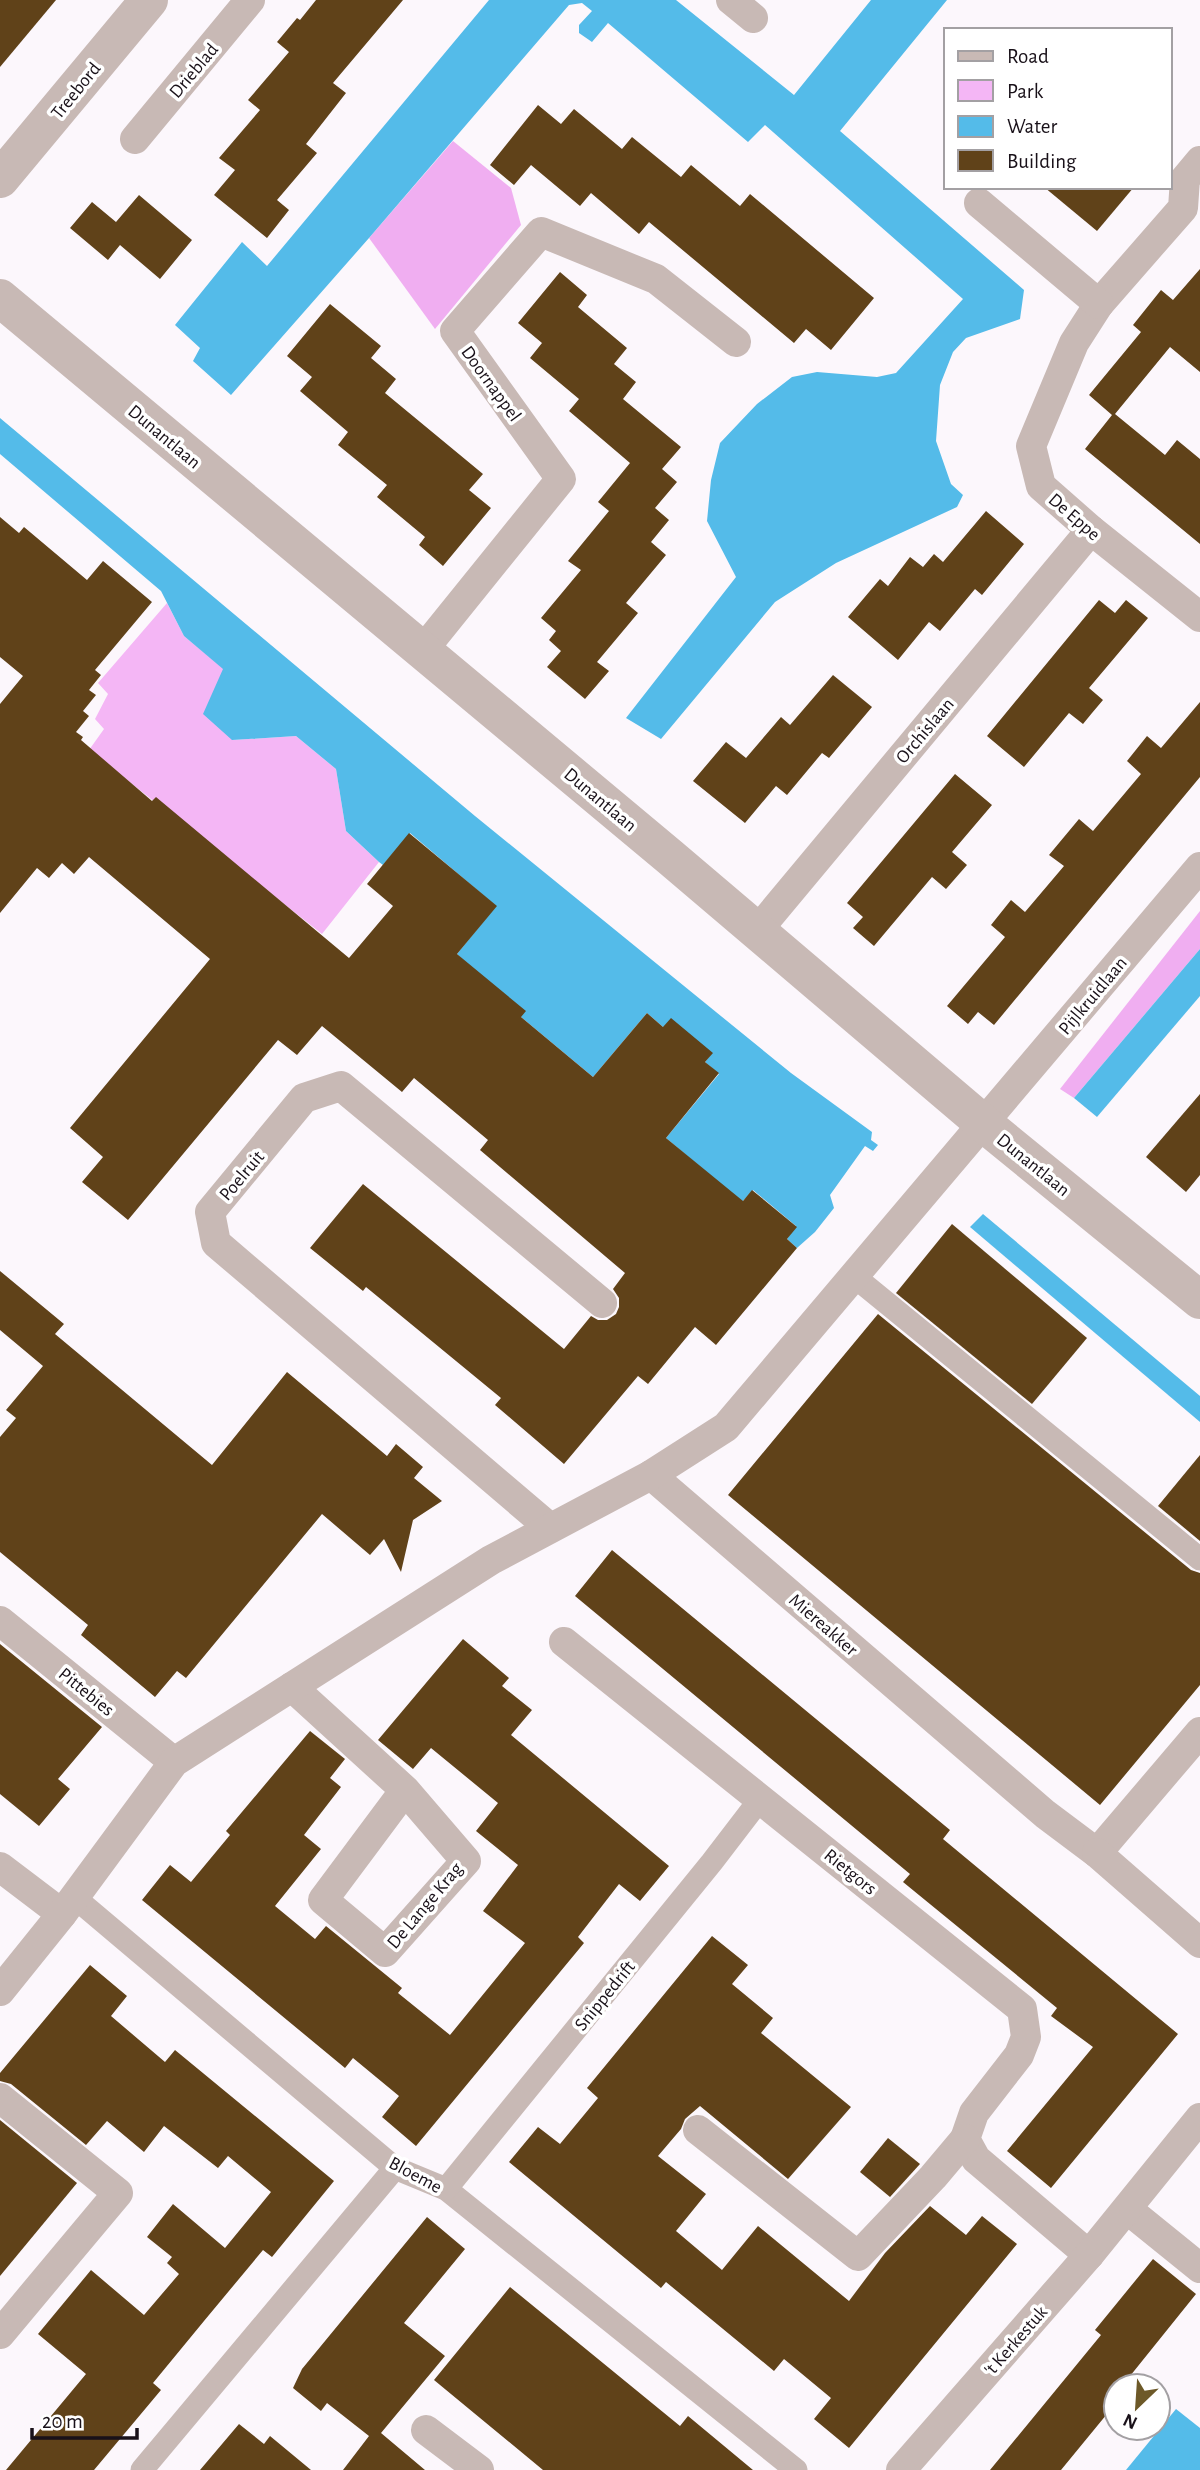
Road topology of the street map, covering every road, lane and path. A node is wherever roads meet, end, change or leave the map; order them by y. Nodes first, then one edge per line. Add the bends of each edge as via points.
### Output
1 (149, 0) edge
2 (250, 0) edge
3 (135, 139) dead end
4 (1200, 161) edge
5 (0, 179) edge
6 (979, 203) dead end
7 (1191, 215) edge
8 (0, 298) edge
9 (1099, 304) junction
10 (736, 342) dead end
11 (1091, 530) junction
12 (1200, 617) edge
13 (423, 650) junction
14 (1200, 867) edge
15 (757, 930) junction
16 (983, 1123) junction
17 (855, 1277) junction
18 (1200, 1300) edge
19 (602, 1303) dead end
20 (650, 1475) junction
21 (550, 1528) junction
22 (1200, 1559) edge
23 (0, 1621) edge
24 (564, 1642) dead end
25 (292, 1686) junction
26 (1200, 1732) edge
27 (174, 1762) junction
28 (405, 1790) junction
29 (761, 1798) junction
30 (1097, 1853) junction
31 (0, 1867) edge
32 (68, 1905) junction
33 (1200, 1943) edge
34 (0, 1991) edge
35 (0, 2098) edge
36 (1200, 2118) edge
37 (698, 2130) dead end
38 (965, 2139) junction
39 (395, 2168) junction
40 (446, 2189) junction
41 (1127, 2209) junction
42 (1089, 2255) junction
43 (1200, 2268) edge
44 (0, 2334) edge
45 (426, 2430) dead end
46 (148, 2468) edge
47 (479, 2470) edge
48 (796, 2470) edge
49 (901, 2470) edge

1 - 5 street, Treebord
2 - 3 street, Drieblad
4 - 7 street via 1185,179
6 - 9 street
7 - 9 street
8 - 13 street, Dunantlaan
9 - 11 street, De Eppe via 1074,344 1031,446 1041,486
10 - 13 street, Doornappel via 656,279 541,232 455,331 561,479
11 - 12 street, De Eppe
11 - 15 street, Orchislaan
13 - 15 street, Dunantlaan
14 - 16 street, Pijlkruidlaan
15 - 16 street, Dunantlaan
16 - 17 street
16 - 18 street, Dunantlaan
17 - 20 street via 726,1427
17 - 22 street
19 - 21 street, Poelruit via 341,1086 304,1098 210,1212 216,1243
20 - 21 street
20 - 30 street, Miereakker via 1045,1814
21 - 25 street via 491,1560
23 - 27 street, Pittebies
24 - 29 street, Rietgors
25 - 27 street
25 - 28 street, De Lange Krag
26 - 30 street
27 - 32 street
28 - 28 street, De Lange Krag via 466,1861 385,1952 323,1900
29 - 38 street, Rietgors via 1022,2009 1026,2037 1019,2055 974,2113
29 - 40 street, Snippedrift
30 - 33 street
31 - 32 street
32 - 34 street
32 - 39 street, Bloeme
35 - 44 street via 118,2193
36 - 41 street, 't Kerkestuk
37 - 38 street, Rietgors via 858,2256
38 - 42 street via 976,2159
39 - 40 street, Bloeme
39 - 46 street
40 - 48 street, Bloeme
41 - 42 street, 't Kerkestuk
41 - 43 street
42 - 49 street, 't Kerkestuk
45 - 47 street

